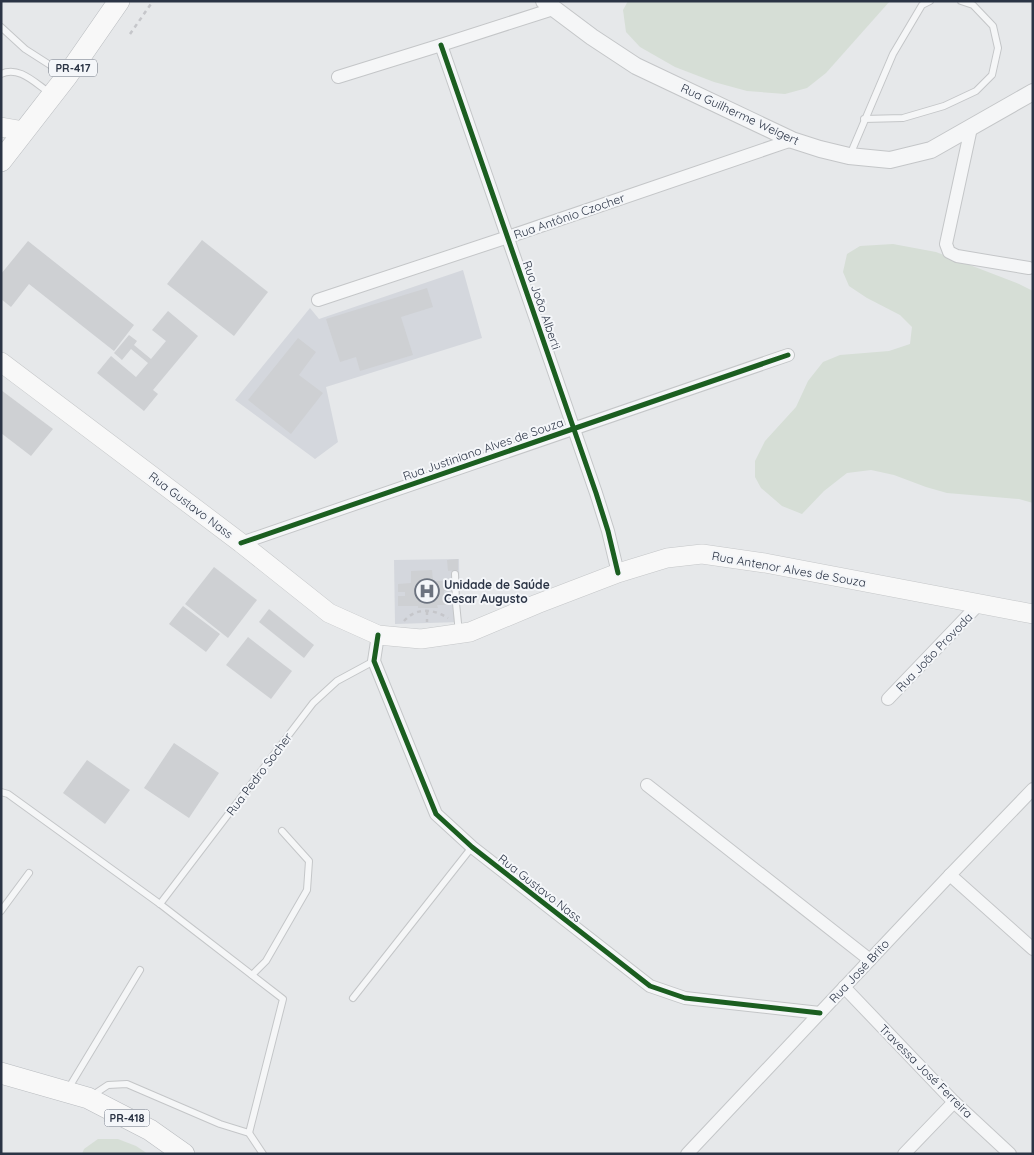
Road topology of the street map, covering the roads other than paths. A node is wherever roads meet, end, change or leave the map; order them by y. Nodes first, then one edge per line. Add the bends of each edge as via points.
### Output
1 (119, 1) edge
2 (930, 1) edge
3 (961, 1) edge
4 (548, 5) edge
5 (1, 27) edge
6 (441, 45) junction
7 (1, 74) edge
8 (67, 76) junction
9 (338, 77) dead end
10 (1033, 92) edge
11 (52, 95) junction
12 (864, 119) junction
13 (1, 127) edge
14 (970, 128) junction
15 (24, 131) junction
16 (792, 140) junction
17 (849, 156) junction
18 (1, 161) edge
19 (508, 237) junction
20 (1028, 268) dead end
21 (318, 300) dead end
22 (788, 355) dead end
23 (1, 362) edge
24 (573, 428) junction
25 (241, 543) junction
26 (618, 573) junction
27 (455, 574) dead end
28 (980, 604) junction
29 (1033, 614) edge
30 (459, 634) junction
31 (378, 635) junction
32 (374, 661) junction
33 (888, 699) dead end
34 (647, 785) dead end
35 (1033, 789) edge
36 (1, 792) edge
37 (282, 831) dead end
38 (472, 847) junction
39 (29, 873) dead end
40 (950, 874) junction
41 (160, 904) junction
42 (1, 911) edge
43 (1033, 949) edge
44 (870, 960) junction
45 (140, 970) dead end
46 (252, 975) junction
47 (844, 988) junction
48 (353, 998) dead end
49 (820, 1013) junction
50 (1, 1073) edge
51 (1, 1084) edge
52 (66, 1092) junction
53 (88, 1098) junction
54 (954, 1102) junction
55 (249, 1133) junction
56 (184, 1154) edge
57 (262, 1154) edge
58 (687, 1154) edge
59 (904, 1154) edge
60 (1010, 1154) edge

1 - 8 highway, PR-417
2 - 12 lane via 922,5 893,54
3 - 12 lane via 972,5 993,26 998,48 992,75 976,91 944,106 903,118
4 - 6 street
4 - 16 street, Rua Guilherme Weigert via 636,66
5 - 8 lane via 25,49
6 - 9 street
6 - 19 street, Rua João Alberti
7 - 11 lane via 14,71 23,74
8 - 11 highway, PR-417
10 - 14 street, Rua Guilherme Weigert
11 - 15 highway, PR-417
12 - 17 lane
13 - 15 main road
14 - 17 street, Rua Guilherme Weigert via 931,150 890,160
14 - 20 street via 946,244 949,252
15 - 18 highway, PR-417
16 - 17 street, Rua Guilherme Weigert
16 - 19 street, Rua Antônio Czocher
19 - 21 street, Rua Antônio Czocher
19 - 24 street, Rua João Alberti
22 - 24 street, Rua Justiniano Alves de Souza
23 - 25 main road, Rua Gustavo Nass
24 - 25 street, Rua Justiniano Alves de Souza
24 - 26 street, Rua João Alberti via 608,531
25 - 31 main road, Rua Gustavo Nass via 330,613
26 - 28 main road, Rua Antenor Alves de Souza via 667,558 702,554
26 - 30 main road, Rua Antenor Alves de Souza
27 - 30 lane
28 - 29 main road, Rua Antenor Alves de Souza
28 - 33 street, Rua João Provoda
30 - 31 main road, Rua Antenor Alves de Souza via 421,639
31 - 32 street
32 - 38 street, Rua Gustavo Nass via 436,814
32 - 41 lane, Rua Pedro Socher via 338,681 313,703
34 - 44 street
35 - 40 street, Rua José Brito
36 - 41 lane
37 - 46 lane via 309,861 306,890 266,961
38 - 48 lane
38 - 49 street, Rua Gustavo Nass via 650,986 685,998
39 - 42 lane
40 - 43 street
40 - 44 street, Rua José Brito
41 - 46 lane
44 - 47 street, Rua José Brito
45 - 52 lane
46 - 55 lane via 283,999
47 - 49 street, Rua José Brito
47 - 54 street, Travessa José Ferreira
49 - 58 street, Rua José Brito
50 - 52 highway, PR-418
51 - 52 highway, PR-418
52 - 53 highway, PR-418
53 - 55 lane via 108,1085 127,1084
53 - 56 highway, PR-418 via 150,1130
54 - 59 street
54 - 60 street, Travessa José Ferreira
55 - 57 lane

